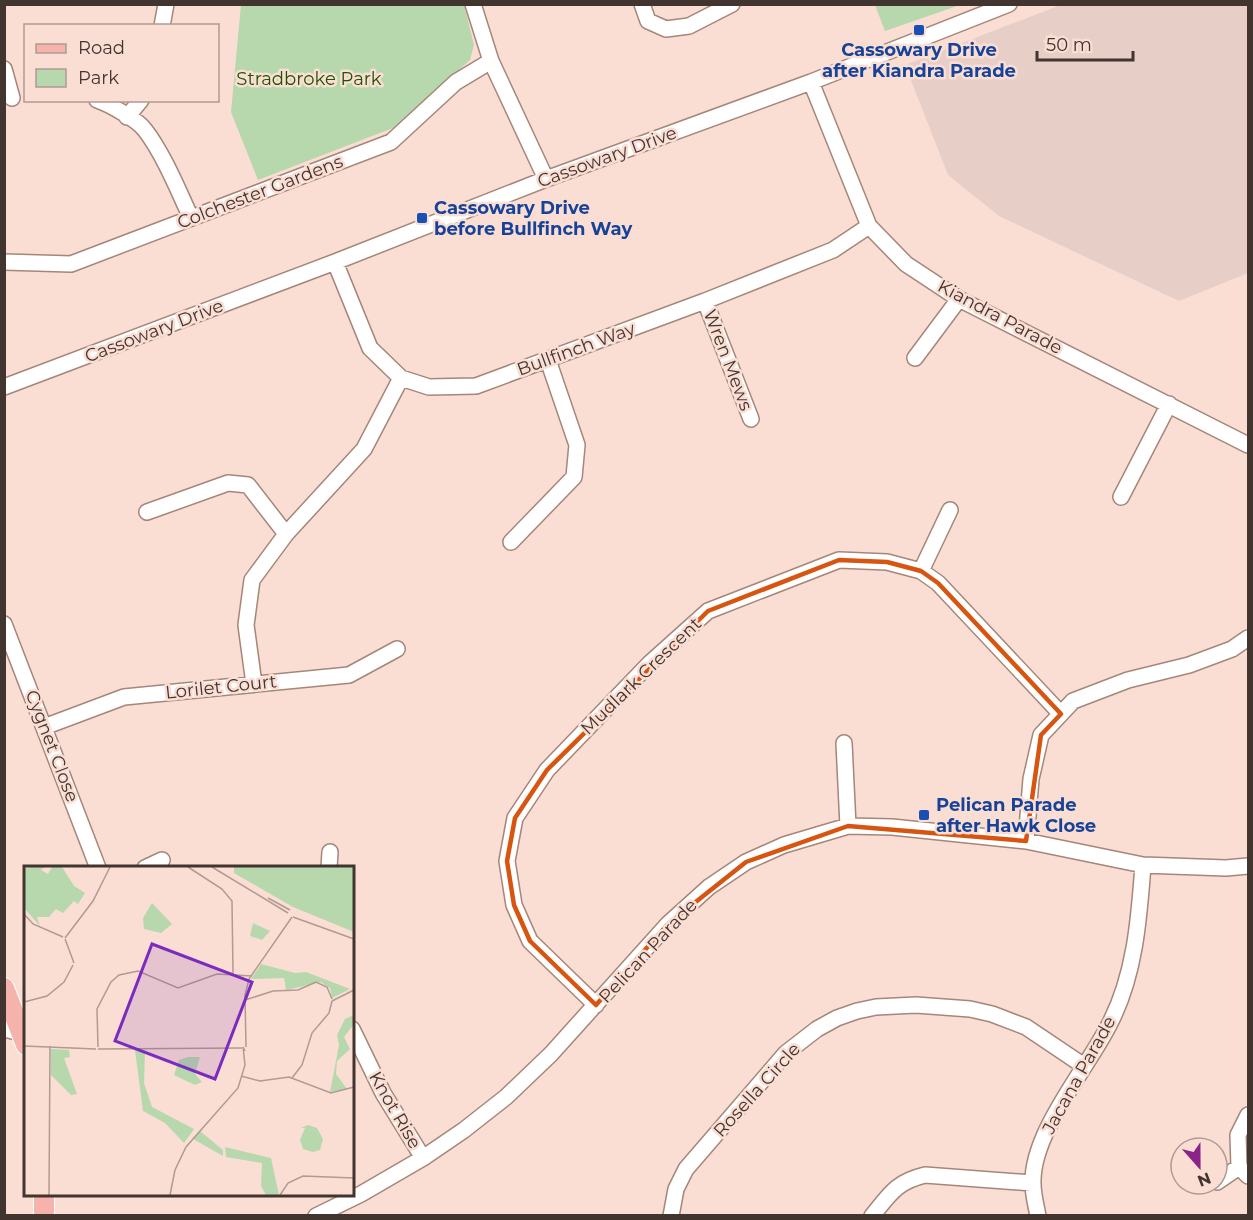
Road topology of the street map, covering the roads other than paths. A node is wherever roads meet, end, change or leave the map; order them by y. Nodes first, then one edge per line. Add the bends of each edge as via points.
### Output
1 (166, 4) edge
2 (473, 4) edge
3 (642, 4) edge
4 (732, 4) edge
5 (1009, 4) edge
6 (162, 24) edge
7 (491, 61) junction
8 (4, 69) edge
9 (811, 82) junction
10 (14, 98) edge
11 (103, 102) edge
12 (139, 102) edge
13 (127, 117) junction
14 (546, 179) junction
15 (192, 218) junction
16 (869, 226) junction
17 (4, 262) edge
18 (335, 262) junction
19 (959, 299) junction
20 (705, 301) junction
21 (915, 358) dead end
22 (548, 360) junction
23 (401, 378) junction
24 (4, 387) edge
25 (1169, 404) junction
26 (750, 419) dead end
27 (1248, 445) edge
28 (1121, 497) dead end
29 (950, 510) dead end
30 (147, 512) dead end
31 (286, 534) junction
32 (511, 542) dead end
33 (921, 571) junction
34 (4, 624) edge
35 (1248, 638) edge
36 (397, 649) dead end
37 (254, 684) junction
38 (1061, 714) junction
39 (44, 727) junction
40 (844, 743) dead end
41 (848, 826) junction
42 (1026, 841) junction
43 (162, 861) dead end
44 (1143, 865) junction
45 (98, 866) edge
46 (148, 866) edge
47 (1248, 866) edge
48 (6, 995) edge
49 (596, 1005) junction
50 (354, 1033) edge
51 (17, 1036) edge
52 (1084, 1066) junction
53 (1248, 1115) edge
54 (423, 1158) junction
55 (1244, 1172) edge
56 (1229, 1178) edge
57 (1032, 1183) junction
58 (44, 1196) edge
59 (44, 1215) edge
60 (316, 1215) edge
61 (671, 1215) edge
62 (872, 1215) edge
63 (1038, 1215) edge

1 - 6 street
2 - 7 street
3 - 4 street via 648,21 666,29 689,26
5 - 9 street, Cassowary Drive
7 - 14 street
7 - 15 street, Colchester Gardens via 456,82 392,142
8 - 10 street
9 - 14 street, Cassowary Drive
9 - 16 street, Kiandra Parade
11 - 13 street
12 - 13 street
13 - 15 street via 144,128
14 - 18 street, Cassowary Drive
15 - 17 street, Colchester Gardens via 70,264
16 - 19 street, Kiandra Parade via 906,264
16 - 20 street, Bullfinch Way via 833,250
18 - 23 street, Bullfinch Way via 370,348
18 - 24 street, Cassowary Drive
19 - 21 street
19 - 25 street, Kiandra Parade
20 - 22 street, Bullfinch Way
20 - 26 street, Wren Mews
22 - 23 street, Bullfinch Way via 476,386 429,387
22 - 32 street via 577,445 574,477
23 - 31 street via 364,449
25 - 27 street, Kiandra Parade
25 - 28 street
29 - 33 street
30 - 31 street via 228,483 248,485
31 - 37 street via 252,580 246,625
33 - 38 street, Mudlark Crescent via 938,582
33 - 49 street, Mudlark Crescent via 887,562 839,560 708,610 650,663 547,770 515,819 507,861 514,904 530,941
34 - 39 street, Cygnet Close
35 - 38 street via 1232,649 1189,665 1128,680 1073,701
36 - 37 street, Lorilet Court via 349,675
37 - 39 street, Lorilet Court via 124,697
38 - 42 street via 1041,735 1031,779
39 - 45 street, Cygnet Close
40 - 41 street
41 - 42 street, Pelican Parade
41 - 49 street, Pelican Parade via 784,845 746,862 709,887 668,924
42 - 44 street, Pelican Parade
43 - 46 street
44 - 47 street, Pelican Parade
44 - 52 street, Jacana Parade via 1131,964 1110,1025
48 - 51 main road
49 - 54 street, Pelican Parade via 506,1096
50 - 54 street, Knot Rise via 383,1093
52 - 57 street, Jacana Parade via 1040,1145
52 - 61 street, Rosella Circle via 1026,1027 970,1009 876,1007 837,1018 786,1053 686,1169 676,1189
53 - 55 street via 1238,1135
54 - 60 street, Pelican Parade
55 - 56 street
57 - 62 street via 925,1175 902,1183
57 - 63 street, Jacana Parade
58 - 59 main road

